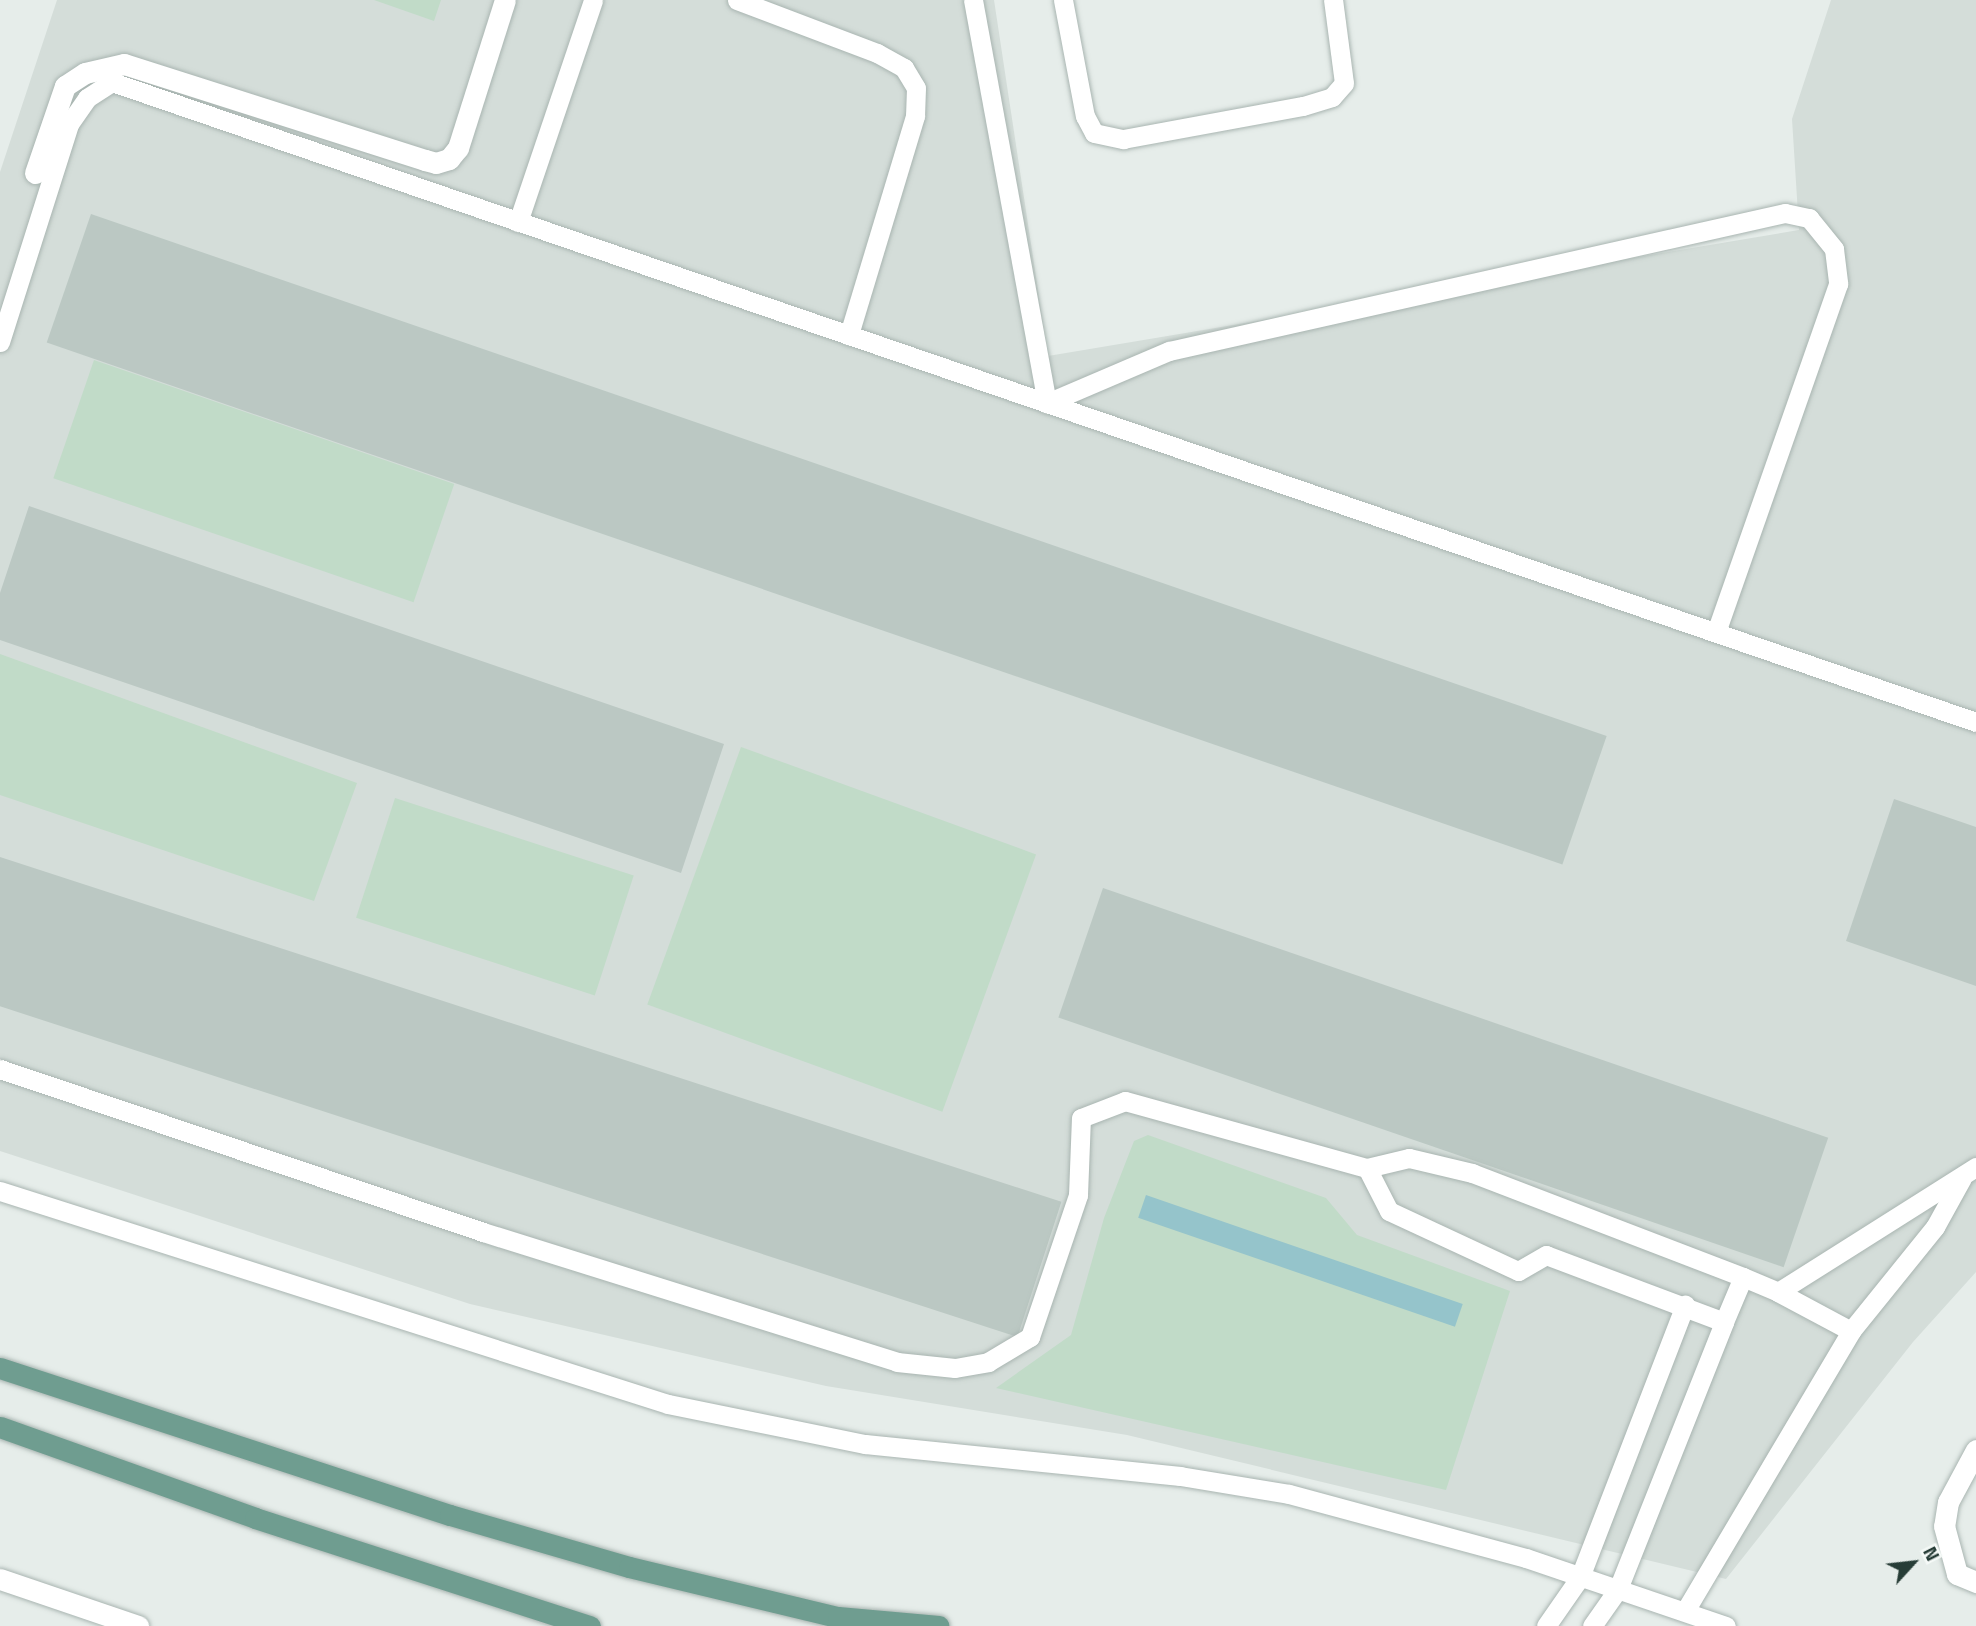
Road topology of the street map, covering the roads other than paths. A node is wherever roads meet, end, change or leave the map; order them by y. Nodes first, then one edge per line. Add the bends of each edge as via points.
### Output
1 (505, 0) edge
2 (593, 0) edge
3 (737, 0) edge
4 (1063, 0) edge
5 (1333, 0) edge
6 (970, 1) edge
7 (35, 173) dead end
8 (518, 222) junction
9 (849, 335) junction
10 (0, 342) edge
11 (1047, 403) junction
12 (1716, 632) junction
13 (1976, 722) edge
14 (0, 1069) edge
15 (1367, 1168) junction
16 (1970, 1170) edge
17 (0, 1191) edge
18 (1743, 1277) junction
19 (1778, 1292) junction
20 (1685, 1305) junction
21 (1724, 1322) junction
22 (1851, 1331) junction
23 (0, 1368) edge
24 (0, 1427) edge
25 (1976, 1450) edge
26 (1580, 1577) junction
27 (0, 1579) edge
28 (1976, 1582) edge
29 (1618, 1589) junction
30 (1685, 1611) junction
31 (138, 1626) edge
32 (590, 1626) edge
33 (939, 1626) edge
34 (1546, 1626) edge
35 (1592, 1626) edge
36 (1726, 1626) edge

1 - 7 street via 458,148 449,159 425,160 124,64 85,73 65,86
2 - 8 lane
3 - 9 lane via 877,53 904,68 916,88 915,116
4 - 5 lane via 1084,116 1094,134 1123,139 1332,97 1344,83
6 - 11 lane
8 - 9 lane
8 - 10 lane via 112,82 87,98 69,124
9 - 11 lane
11 - 12 lane
11 - 12 lane via 1169,351 1796,212 1809,218 1834,248 1838,284
12 - 13 lane
14 - 15 lane via 420,1211 897,1362 954,1368 988,1362 1030,1337 1078,1195 1081,1118 1125,1101
15 - 18 lane via 1409,1158 1472,1173
15 - 20 lane via 1389,1211 1496,1262 1518,1271 1546,1255
16 - 19 lane
16 - 22 lane via 1935,1227
17 - 26 lane via 668,1404 865,1444 1180,1476 1289,1494 1409,1523
18 - 19 lane
18 - 21 lane
19 - 22 lane
20 - 21 lane
20 - 26 lane
21 - 29 lane
22 - 30 lane
23 - 33 main road via 450,1515 629,1567 838,1617
24 - 32 main road via 255,1518
25 - 28 street via 1948,1502 1944,1526 1957,1574
26 - 29 lane
26 - 34 lane
27 - 31 street
29 - 30 lane
29 - 35 lane
30 - 36 lane

